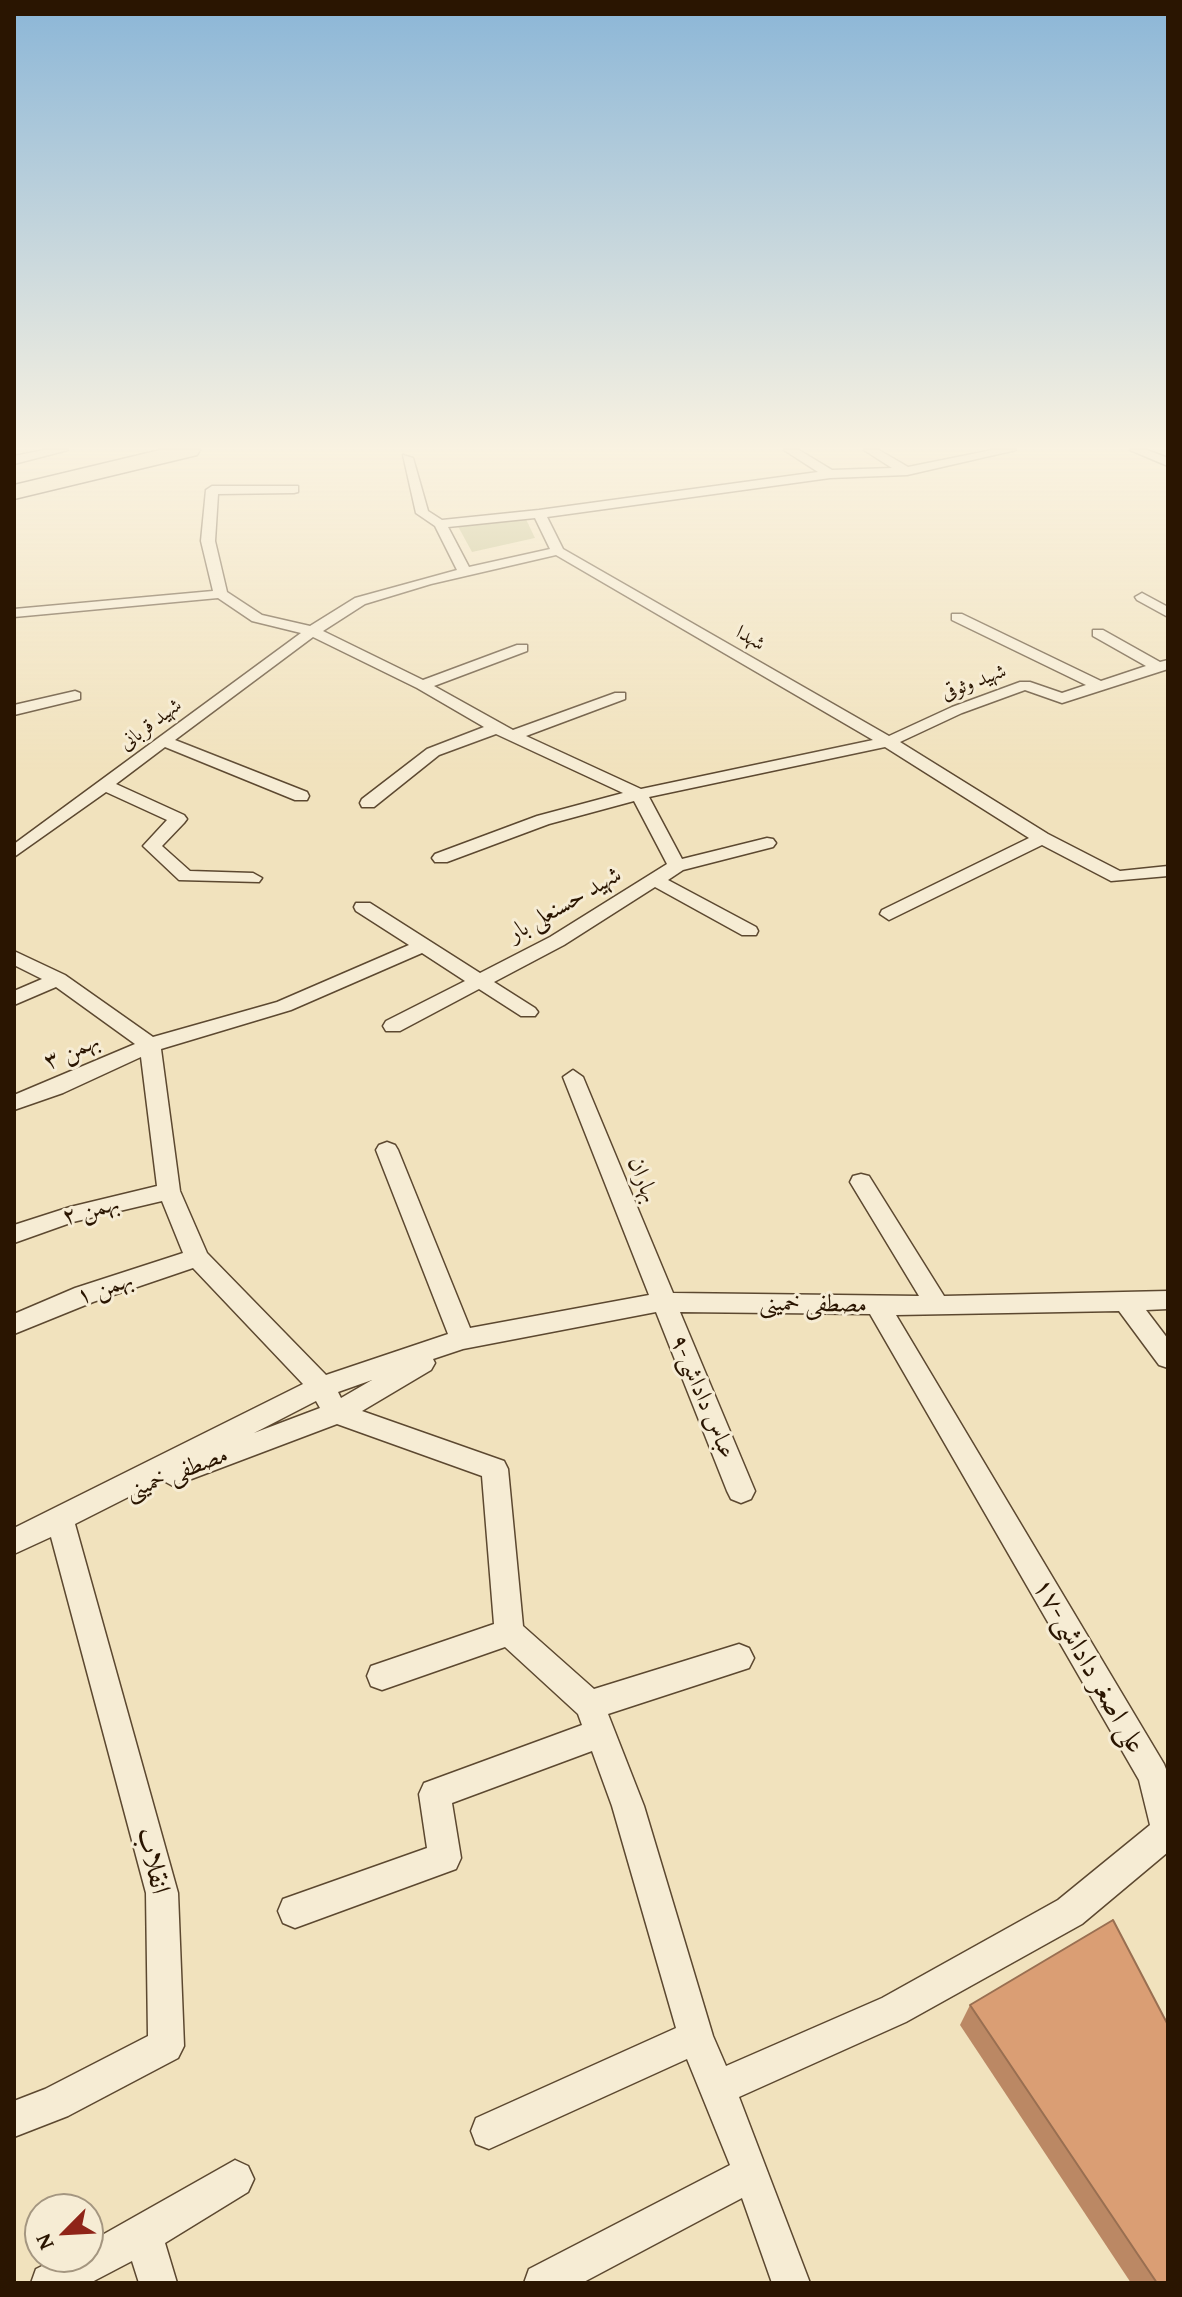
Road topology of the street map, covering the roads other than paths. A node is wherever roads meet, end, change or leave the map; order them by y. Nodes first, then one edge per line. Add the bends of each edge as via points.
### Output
1 (212, 557) edge
2 (457, 557) edge
3 (531, 557) edge
4 (569, 557) edge
5 (465, 572) junction
6 (221, 594) junction
7 (1142, 597) dead end
8 (14, 613) edge
9 (1168, 613) edge
10 (957, 617) dead end
11 (312, 631) junction
12 (1098, 633) dead end
13 (522, 648) dead end
14 (1164, 666) edge
15 (422, 685) junction
16 (1100, 686) junction
17 (75, 696) dead end
18 (620, 696) dead end
19 (14, 710) edge
20 (505, 731) junction
21 (166, 742) junction
22 (888, 742) junction
23 (106, 786) junction
24 (639, 794) junction
25 (301, 796) dead end
26 (368, 803) dead end
27 (1042, 838) junction
28 (767, 843) dead end
29 (14, 852) edge
30 (441, 858) dead end
31 (677, 866) junction
32 (1168, 871) edge
33 (253, 878) dead end
34 (655, 880) junction
35 (363, 907) dead end
36 (889, 914) dead end
37 (749, 931) dead end
38 (423, 946) junction
39 (14, 957) edge
40 (58, 979) junction
41 (479, 981) junction
42 (14, 999) edge
43 (528, 1012) dead end
44 (393, 1026) dead end
45 (150, 1045) junction
46 (573, 1077) dead end
47 (14, 1103) edge
48 (387, 1150) dead end
49 (861, 1182) dead end
50 (169, 1191) junction
51 (14, 1234) edge
52 (197, 1258) junction
53 (1125, 1300) junction
54 (1168, 1300) edge
55 (662, 1302) junction
56 (878, 1306) junction
57 (937, 1306) junction
58 (14, 1324) edge
59 (462, 1339) junction
60 (1168, 1358) edge
61 (329, 1400) junction
62 (741, 1491) dead end
63 (60, 1519) junction
64 (14, 1542) edge
65 (509, 1632) junction
66 (739, 1658) dead end
67 (382, 1676) dead end
68 (596, 1719) junction
69 (295, 1911) dead end
70 (696, 2037) junction
71 (717, 2088) junction
72 (14, 2119) edge
73 (489, 2131) dead end
74 (752, 2173) junction
75 (235, 2179) dead end
76 (144, 2234) junction
77 (50, 2283) edge
78 (158, 2283) edge
79 (543, 2283) edge
80 (791, 2283) edge

1 - 6 street
2 - 5 street
3 - 5 street, شهید قربانی
4 - 22 street, شهدا
5 - 11 street, شهید قربانی via 360,601
6 - 8 street
6 - 11 street via 257,618
7 - 9 street
10 - 16 street
11 - 15 street
11 - 21 street, شهید قربانی
12 - 14 street
13 - 15 street
14 - 16 street, شهید وثوقی
15 - 20 street
16 - 22 street, شهید وثوقی via 1062,698 1025,685
17 - 19 street
18 - 20 street
20 - 24 street
20 - 26 street via 433,752
21 - 23 street, شهید قربانی
21 - 25 street
22 - 24 street, شهید وثوقی
22 - 27 street, شهدا
23 - 29 street, شهید قربانی
23 - 33 street via 178,819 152,846 185,876
24 - 30 street, شهید وثوقی via 543,820
24 - 31 street
27 - 32 street, شهدا via 1117,877
27 - 36 street
28 - 31 street, شهید حسنعلی بار
31 - 34 street, شهید حسنعلی بار
34 - 37 street
34 - 41 street, شهید حسنعلی بار via 557,941
35 - 38 street
38 - 41 street
38 - 45 street, بهمن ۳ via 284,1006
39 - 40 street
40 - 42 street
40 - 45 street
41 - 43 street
41 - 44 street, شهید حسنعلی بار
45 - 47 street, بهمن ۳
45 - 50 street
46 - 55 street, بهاران
48 - 59 street
49 - 57 street
50 - 51 street, بهمن ۲
50 - 52 street
52 - 58 street, بهمن ۱
52 - 61 street
53 - 54 street, مصطفی خمینی
53 - 57 street, مصطفی خمینی
53 - 60 street
55 - 56 street, مصطفی خمینی
55 - 59 street, مصطفی خمینی
55 - 62 street, عباس داداشی-۹
56 - 57 street, مصطفی خمینی
56 - 71 street, علی اصغر داداشی-۱۷ via 1153,1775 1168,1831 1070,1912 894,2010
59 - 61 street, مصطفی خمینی
61 - 63 street, مصطفی خمینی
61 - 65 street via 495,1469
63 - 64 street, مصطفی خمینی
63 - 72 street, انقلاب via 162,1893 166,2046
65 - 67 street
65 - 68 street
66 - 68 street
68 - 69 street via 435,1794 445,1858
68 - 70 street via 628,1806
70 - 71 street
70 - 73 street
71 - 74 street
74 - 79 street
74 - 80 street
75 - 76 street
76 - 77 street
76 - 78 street

